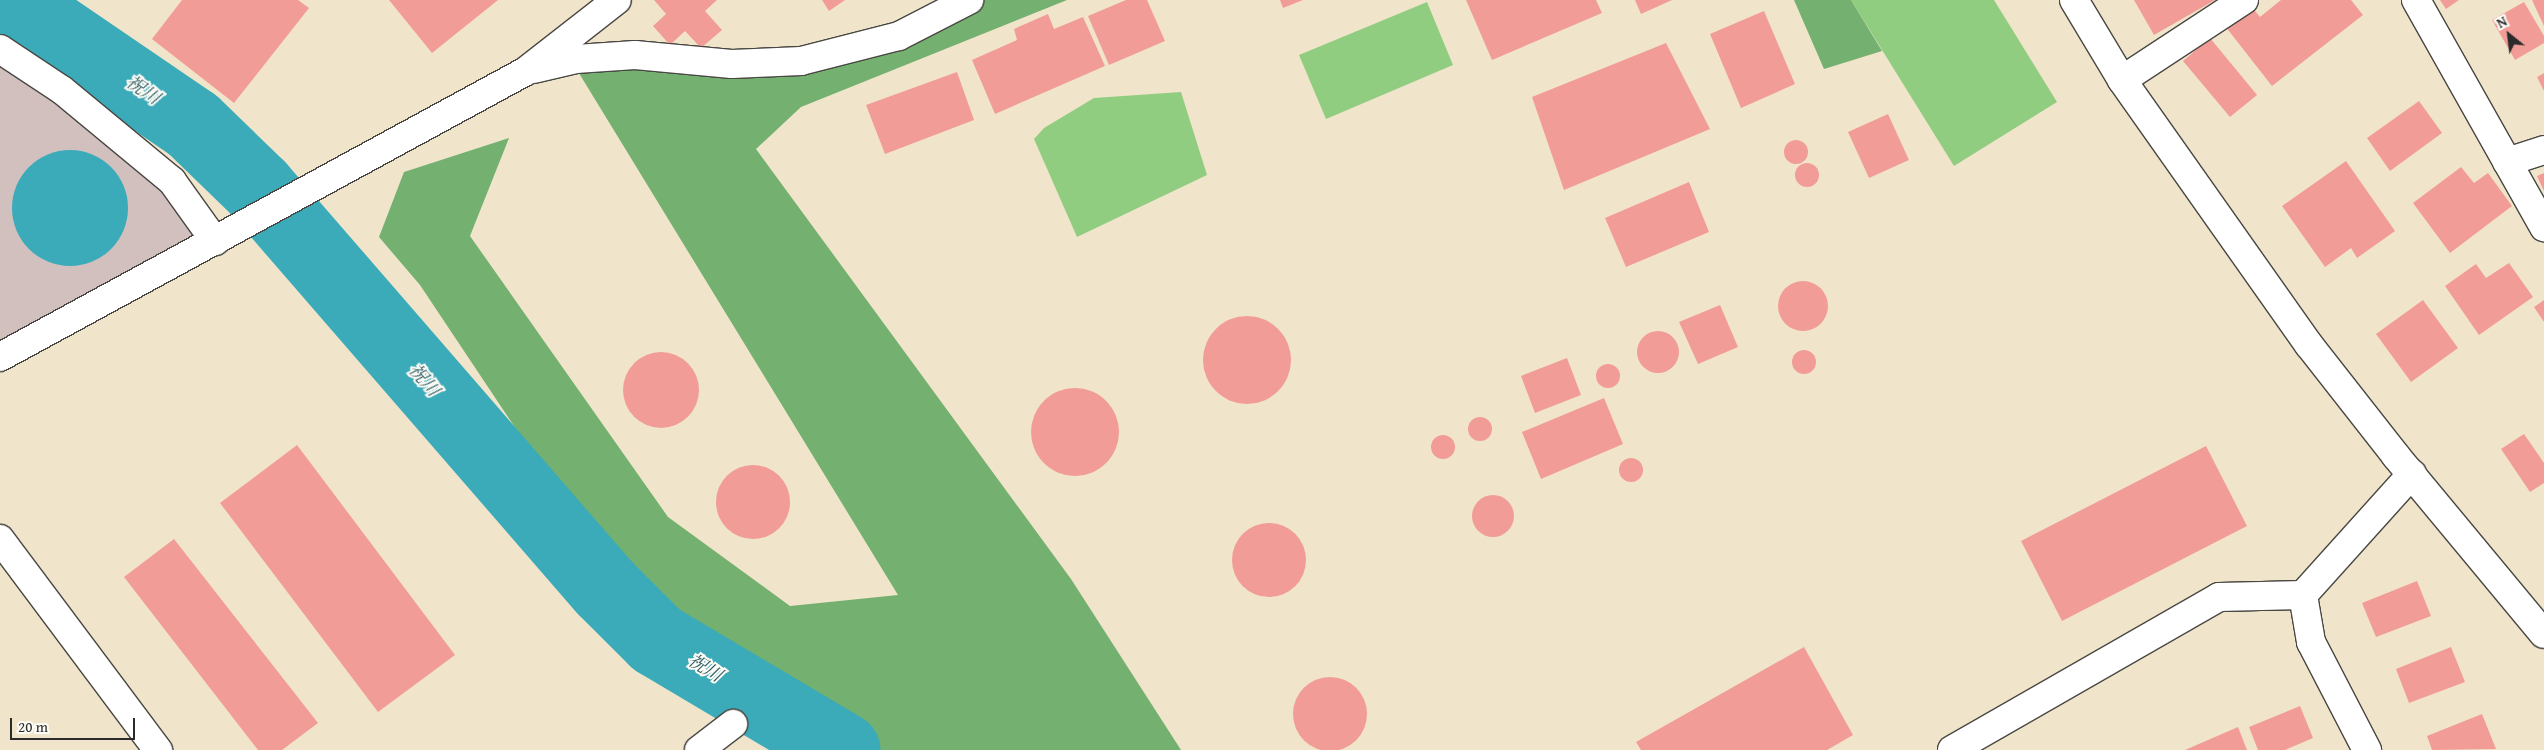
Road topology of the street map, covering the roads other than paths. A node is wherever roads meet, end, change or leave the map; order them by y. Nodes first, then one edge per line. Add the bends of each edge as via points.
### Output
1 (617, 0) edge
2 (969, 0) edge
3 (2074, 0) edge
4 (2244, 0) edge
5 (2416, 0) edge
6 (0, 49) edge
7 (526, 71) junction
8 (2122, 80) junction
9 (2544, 150) edge
10 (2508, 162) junction
11 (2544, 227) edge
12 (215, 241) junction
13 (0, 357) edge
14 (2412, 474) junction
15 (0, 539) edge
16 (2303, 595) junction
17 (2539, 621) edge
18 (733, 724) dead end
19 (158, 750) edge
20 (699, 750) edge
21 (1952, 750) edge
22 (2367, 750) edge

1 - 7 street
2 - 7 street via 899,36 801,61 732,64 635,55 576,59
3 - 8 street
4 - 8 street
5 - 10 street
6 - 12 street via 62,90 172,181
7 - 12 street
8 - 14 street via 2309,345
9 - 10 street
10 - 11 street
12 - 13 street
14 - 16 street
14 - 17 street
15 - 19 street
16 - 21 street via 2219,597
16 - 22 street via 2311,642
18 - 20 street

